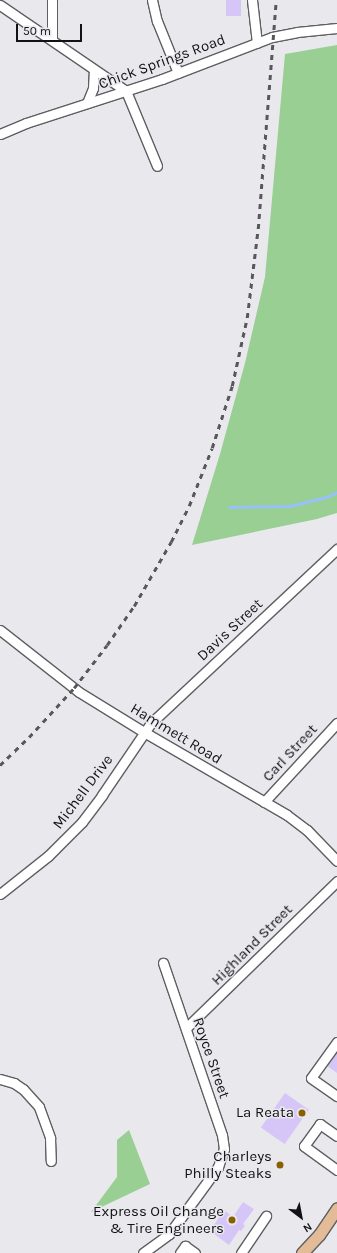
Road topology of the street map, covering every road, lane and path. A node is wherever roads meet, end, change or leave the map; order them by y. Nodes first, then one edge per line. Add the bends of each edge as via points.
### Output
1 (52, 0) edge
2 (152, 0) edge
3 (252, 0) edge
4 (0, 5) edge
5 (337, 28) edge
6 (52, 39) junction
7 (257, 43) junction
8 (94, 70) junction
9 (178, 73) junction
10 (126, 91) junction
11 (88, 103) junction
12 (0, 134) edge
13 (158, 166) dead end
14 (337, 549) edge
15 (0, 630) edge
16 (337, 723) edge
17 (144, 732) junction
18 (264, 802) junction
19 (337, 861) edge
20 (337, 881) edge
21 (0, 894) edge
22 (163, 962) dead end
23 (186, 1028) junction
24 (337, 1042) edge
25 (0, 1079) edge
26 (337, 1096) edge
27 (337, 1136) edge
28 (51, 1161) dead end
29 (337, 1170) edge
30 (337, 1208) edge
31 (266, 1216) dead end
32 (304, 1252) edge
33 (143, 1253) edge
34 (180, 1253) edge
35 (195, 1253) edge
36 (241, 1253) edge

1 - 6 street
2 - 9 street via 157,21
3 - 7 street
4 - 6 street
5 - 7 street, Chick Springs Road via 297,32
6 - 8 street
7 - 9 street, Chick Springs Road
8 - 10 street
8 - 11 street
9 - 10 street, Chick Springs Road
10 - 11 street, Chick Springs Road
10 - 13 street
11 - 12 street, Chick Springs Road
14 - 17 street, Davis Street
15 - 17 street, Hammett Road via 79,692
16 - 18 street, Carl Street
17 - 18 street, Hammett Road
17 - 21 street, Michell Drive via 82,822 33,870
18 - 19 street, Hammett Road via 297,822
20 - 23 street, Highland Street
22 - 23 street, Royce Street
23 - 33 street, Royce Street via 222,1135 224,1149 218,1167 169,1234
24 - 26 street via 311,1078
25 - 28 street via 24,1089 39,1107 50,1138
27 - 29 street via 320,1124 304,1146
30 - 32 main road
31 - 36 street
34 - 35 street via 185,1246

